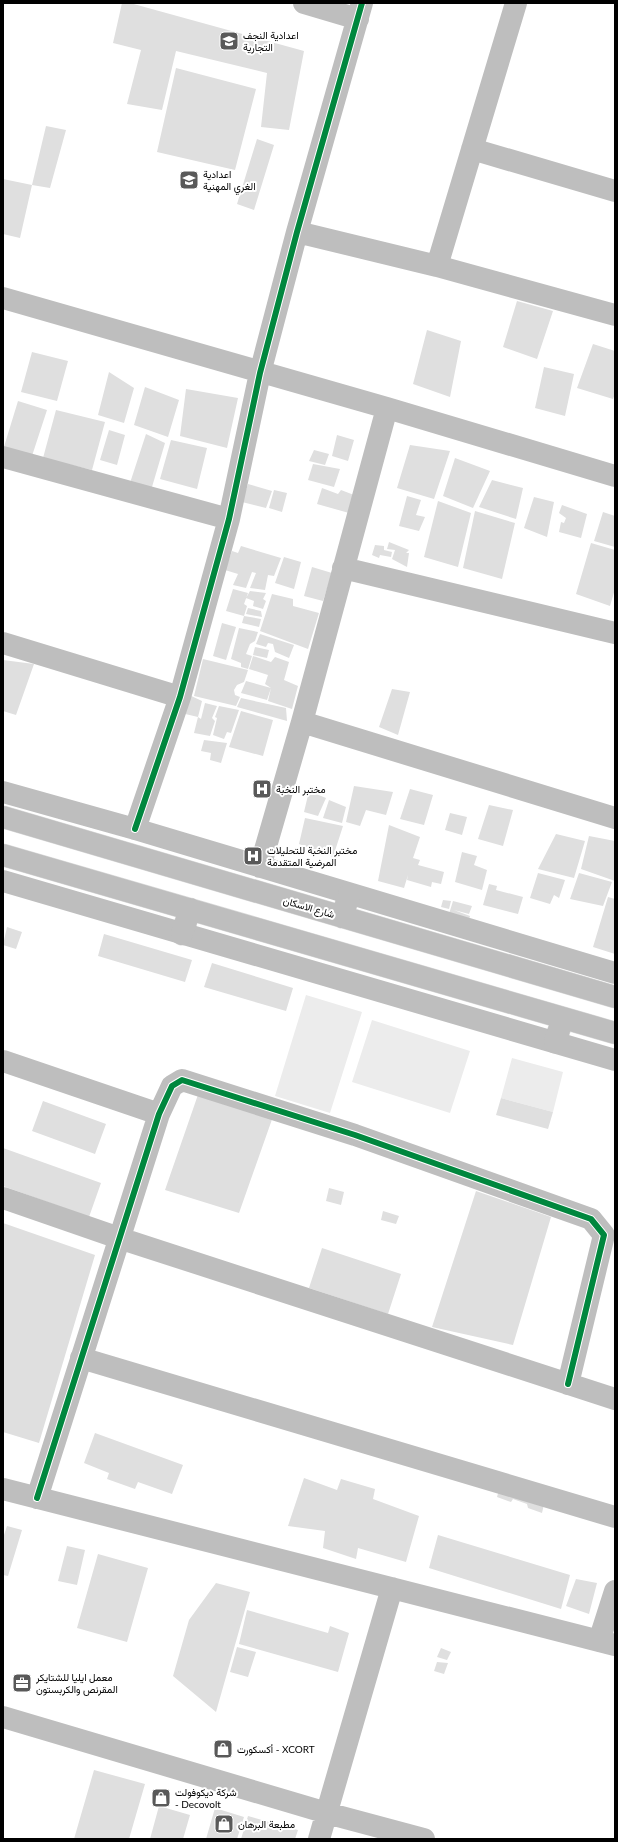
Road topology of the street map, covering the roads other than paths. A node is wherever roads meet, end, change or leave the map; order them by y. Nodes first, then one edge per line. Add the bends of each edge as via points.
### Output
1 (304, 3) edge
2 (516, 3) edge
3 (360, 11) edge
4 (472, 149) junction
5 (615, 191) edge
6 (297, 232) junction
7 (437, 266) junction
8 (3, 298) edge
9 (615, 315) edge
10 (260, 373) junction
11 (386, 408) junction
12 (3, 457) edge
13 (615, 476) edge
14 (229, 519) junction
15 (343, 568) junction
16 (615, 633) edge
17 (3, 643) edge
18 (180, 697) junction
19 (302, 722) junction
20 (3, 792) edge
21 (3, 817) edge
22 (615, 818) edge
23 (135, 829) junction
24 (3, 855) edge
25 (260, 867) junction
26 (3, 881) edge
27 (349, 895) junction
28 (190, 909) junction
29 (342, 917) junction
30 (182, 934) junction
31 (615, 973) edge
32 (615, 997) edge
33 (563, 1018) junction
34 (615, 1033) edge
35 (555, 1042) junction
36 (615, 1060) edge
37 (3, 1061) edge
38 (158, 1114) junction
39 (3, 1198) edge
40 (119, 1238) junction
41 (81, 1358) junction
42 (568, 1384) junction
43 (615, 1399) edge
44 (3, 1489) edge
45 (36, 1498) junction
46 (615, 1517) edge
47 (392, 1588) junction
48 (615, 1591) edge
49 (607, 1643) edge
50 (3, 1717) edge
51 (327, 1813) junction
52 (319, 1839) edge
53 (424, 1839) edge

1 - 3 street
2 - 4 street
3 - 6 street
4 - 5 street
4 - 7 street
6 - 7 street
6 - 10 street
7 - 9 street
8 - 10 street
10 - 11 street
10 - 14 street
11 - 13 street
11 - 15 street
12 - 14 street
14 - 18 street
15 - 16 street
15 - 19 street
17 - 18 street
18 - 23 street
19 - 22 street
19 - 25 street
20 - 23 street
21 - 29 street, شارع الاسكان
23 - 25 street
24 - 28 street
25 - 27 street
26 - 30 street
27 - 29 street
27 - 31 street
28 - 30 street
28 - 33 street
29 - 32 street, شارع الاسكان
30 - 35 street
33 - 34 street
33 - 35 street
35 - 36 street
37 - 38 street
38 - 40 street
38 - 42 street via 172,1086 182,1080 355,1135 591,1219 604,1235
39 - 40 street
40 - 41 street
40 - 42 street
41 - 45 street
41 - 46 street
42 - 43 street
44 - 45 street
45 - 47 street
47 - 49 street
47 - 51 street
48 - 49 street
50 - 51 street
51 - 52 street
51 - 53 street

